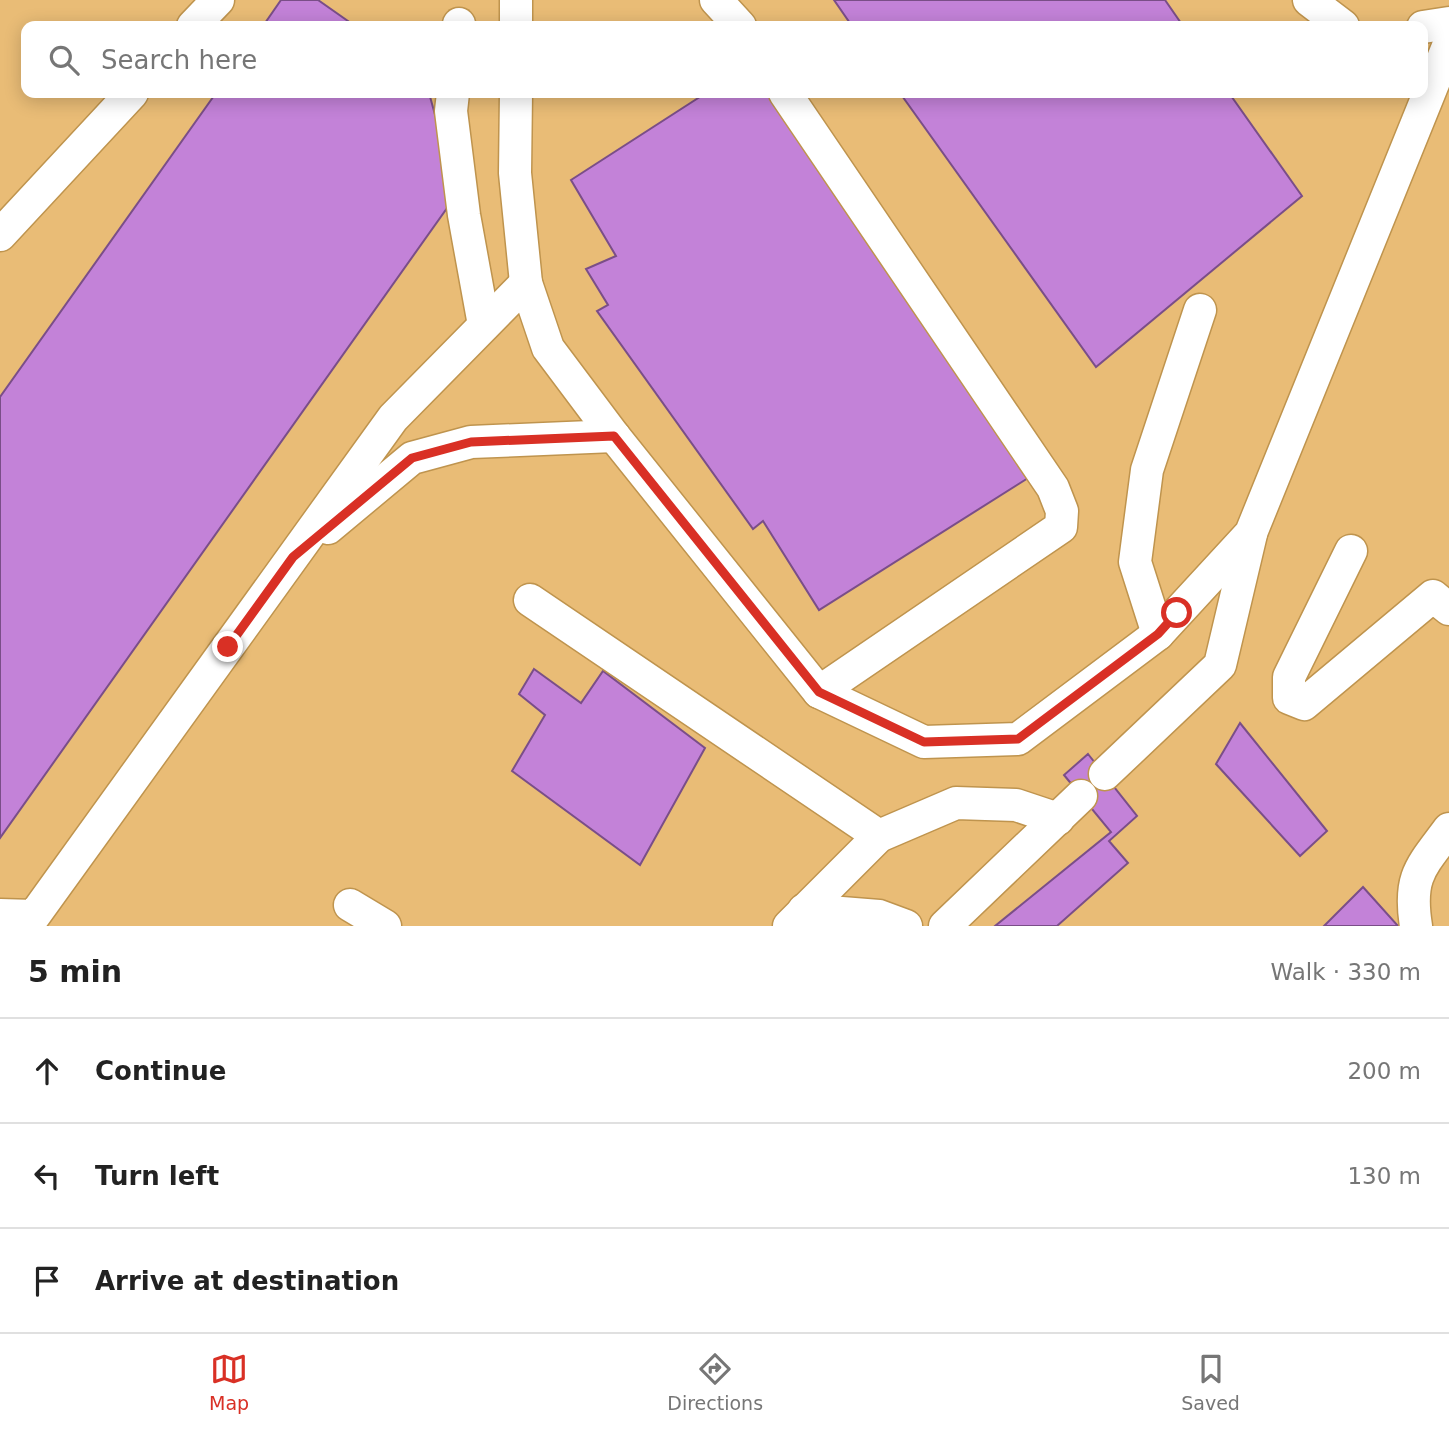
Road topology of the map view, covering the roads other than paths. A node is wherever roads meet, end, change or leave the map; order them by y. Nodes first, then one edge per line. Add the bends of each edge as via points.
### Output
1 (218, 0) edge
2 (516, 0) edge
3 (716, 0) edge
4 (1309, 0) edge
5 (198, 21) edge
6 (516, 21) edge
7 (735, 21) edge
8 (1336, 21) edge
9 (1449, 23) edge
10 (1428, 26) edge
11 (1449, 44) edge
12 (1428, 96) edge
13 (127, 98) edge
14 (452, 98) edge
15 (516, 98) edge
16 (788, 98) edge
17 (1427, 98) edge
18 (0, 235) edge
19 (526, 283) junction
20 (1200, 310) dead end
21 (484, 326) junction
22 (614, 436) junction
23 (1251, 533) junction
24 (1350, 551) dead end
25 (293, 557) junction
26 (530, 600) dead end
27 (1449, 610) edge
28 (1158, 634) junction
29 (819, 692) junction
30 (1105, 774) dead end
31 (1082, 796) dead end
32 (1058, 819) junction
33 (1449, 829) edge
34 (879, 836) junction
35 (350, 905) dead end
36 (0, 915) edge
37 (797, 918) edge
38 (385, 926) edge
39 (906, 926) edge
40 (945, 926) edge
41 (1416, 926) edge

1 - 5 lane
2 - 6 lane
3 - 7 lane
4 - 8 lane
9 - 10 lane
11 - 12 lane
13 - 18 lane
14 - 21 lane via 464,215
15 - 19 lane via 515,173
16 - 29 lane via 1046,477 1062,511 1061,527
17 - 23 lane
19 - 21 lane
19 - 22 lane via 548,348
20 - 28 lane via 1147,470 1135,562
21 - 25 lane via 393,418
22 - 25 lane via 471,442 412,458
22 - 29 lane
23 - 28 lane
23 - 30 lane via 1220,665
24 - 27 lane via 1289,677 1289,698 1304,704 1433,596
25 - 36 lane via 34,916
26 - 34 lane
28 - 29 lane via 1018,739 924,742
31 - 32 lane
32 - 34 lane via 1016,805 956,803
32 - 40 lane
33 - 41 lane via 1420,868 1411,894
34 - 37 lane
35 - 38 lane
37 - 39 lane via 879,916

